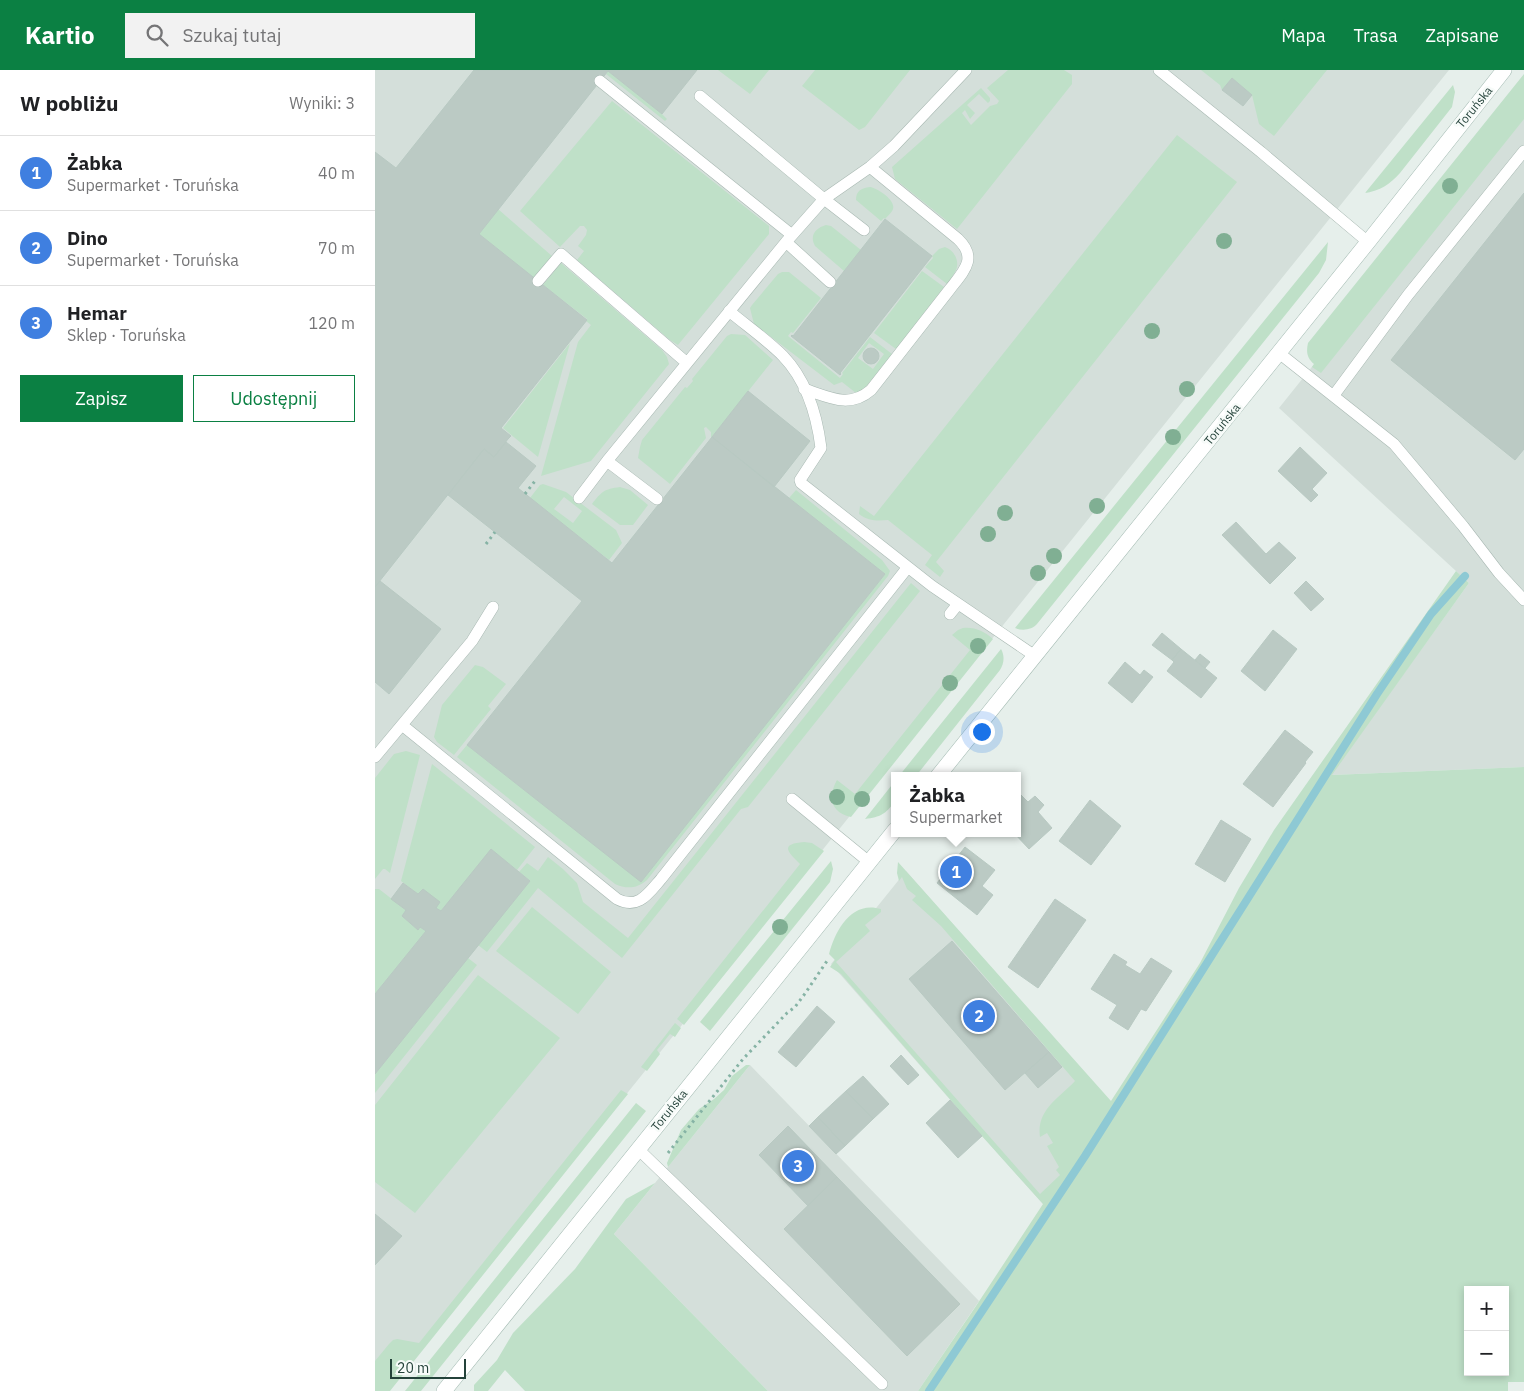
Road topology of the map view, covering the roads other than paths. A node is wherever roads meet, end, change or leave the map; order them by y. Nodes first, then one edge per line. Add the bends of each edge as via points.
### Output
1 (966, 70) edge
2 (1159, 70) edge
3 (1504, 70) edge
4 (600, 81) dead end
5 (700, 96) dead end
6 (1524, 151) edge
7 (870, 167) junction
8 (824, 198) junction
9 (864, 230) dead end
10 (789, 238) junction
11 (1368, 242) junction
12 (538, 281) dead end
13 (829, 282) dead end
14 (729, 311) junction
15 (1279, 353) junction
16 (687, 363) junction
17 (805, 389) junction
18 (1333, 395) junction
19 (607, 461) junction
20 (579, 498) dead end
21 (657, 499) dead end
22 (908, 566) junction
23 (1524, 600) edge
24 (957, 604) junction
25 (493, 607) dead end
26 (950, 614) dead end
27 (1035, 656) junction
28 (402, 725) junction
29 (375, 757) edge
30 (941, 772) edge
31 (792, 799) dead end
32 (891, 835) edge
33 (869, 862) junction
34 (638, 1149) junction
35 (882, 1384) dead end
36 (444, 1391) edge

1 - 7 lane
2 - 11 lane
3 - 11 street, Toruńska
4 - 10 lane
5 - 8 lane
6 - 18 lane via 1408,295
7 - 8 lane
7 - 17 lane via 966,246 969,259 956,282 863,397 849,401
8 - 9 lane
8 - 10 lane
10 - 13 lane
10 - 14 lane
11 - 15 street, Toruńska
12 - 16 lane via 561,254
14 - 16 lane
14 - 17 lane via 783,356
15 - 18 lane
15 - 27 street, Toruńska
16 - 19 lane
17 - 22 lane via 819,431 821,448 801,483
18 - 23 lane via 1393,444
19 - 20 lane
19 - 21 lane
22 - 24 lane
22 - 28 lane via 649,894 634,903 625,904 617,900
24 - 26 lane
24 - 27 lane
25 - 28 lane via 473,641
27 - 30 street, Toruńska
28 - 29 lane
31 - 33 lane
32 - 33 street, Toruńska
33 - 34 street, Toruńska
34 - 35 lane
34 - 36 street, Toruńska

